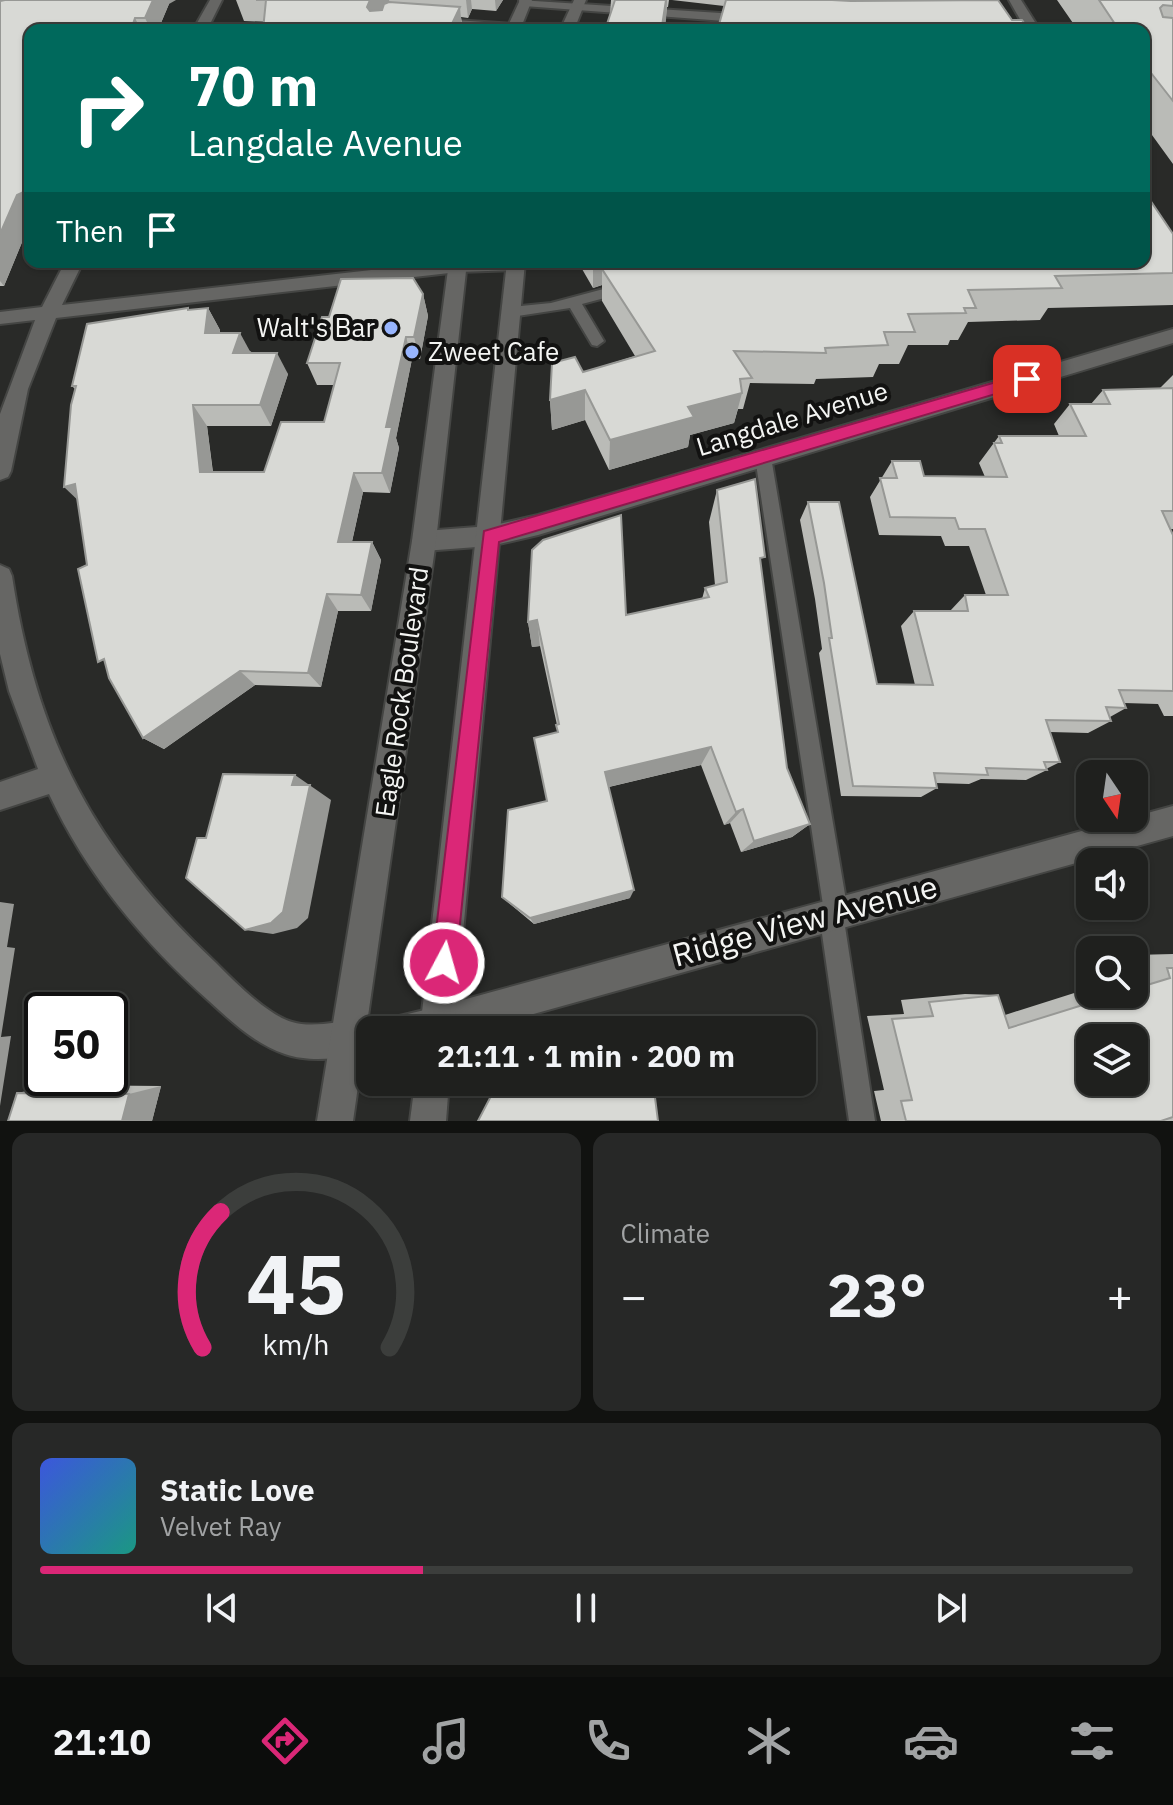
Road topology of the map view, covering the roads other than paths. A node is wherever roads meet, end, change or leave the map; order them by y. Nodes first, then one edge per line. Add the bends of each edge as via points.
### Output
1 (216, 0) edge
2 (1015, 0) edge
3 (525, 1) edge
4 (578, 3) edge
5 (765, 20) edge
6 (432, 21) edge
7 (203, 24) edge
8 (467, 24) edge
9 (515, 24) edge
10 (569, 24) edge
11 (1029, 24) edge
12 (71, 268) edge
13 (424, 268) edge
14 (458, 268) edge
15 (515, 268) edge
16 (645, 282) edge
17 (574, 302) junction
18 (511, 312) junction
19 (47, 313) junction
20 (0, 318) edge
21 (1173, 336) edge
22 (597, 341) dead end
23 (763, 457) junction
24 (0, 471) edge
25 (490, 536) junction
26 (424, 541) junction
27 (0, 576) edge
28 (53, 778) junction
29 (0, 796) edge
30 (1173, 821) edge
31 (834, 913) junction
32 (363, 1016) edge
33 (438, 1016) edge
34 (475, 1016) edge
35 (356, 1038) edge
36 (356, 1051) edge
37 (431, 1096) edge
38 (335, 1121) edge
39 (428, 1121) edge
40 (862, 1121) edge

1 - 7 street
2 - 11 street
3 - 4 street
3 - 9 street
4 - 5 street
4 - 10 street
6 - 8 lane
12 - 19 street
13 - 19 street
14 - 26 street, Eagle Rock Boulevard
15 - 18 street
16 - 17 lane
17 - 18 lane
17 - 22 lane
18 - 25 street
19 - 20 street
19 - 24 street via 17,386
21 - 23 street, Langdale Avenue
23 - 25 street, Langdale Avenue
23 - 31 lane
25 - 26 street, Langdale Avenue
25 - 33 street
26 - 32 street, Eagle Rock Boulevard
27 - 28 street via 23,695
28 - 29 street
28 - 35 street via 109,872 184,957 231,998 287,1038
30 - 31 street, Ridge View Avenue
31 - 34 street, Ridge View Avenue
31 - 40 lane
36 - 38 street, Eagle Rock Boulevard
37 - 39 street

